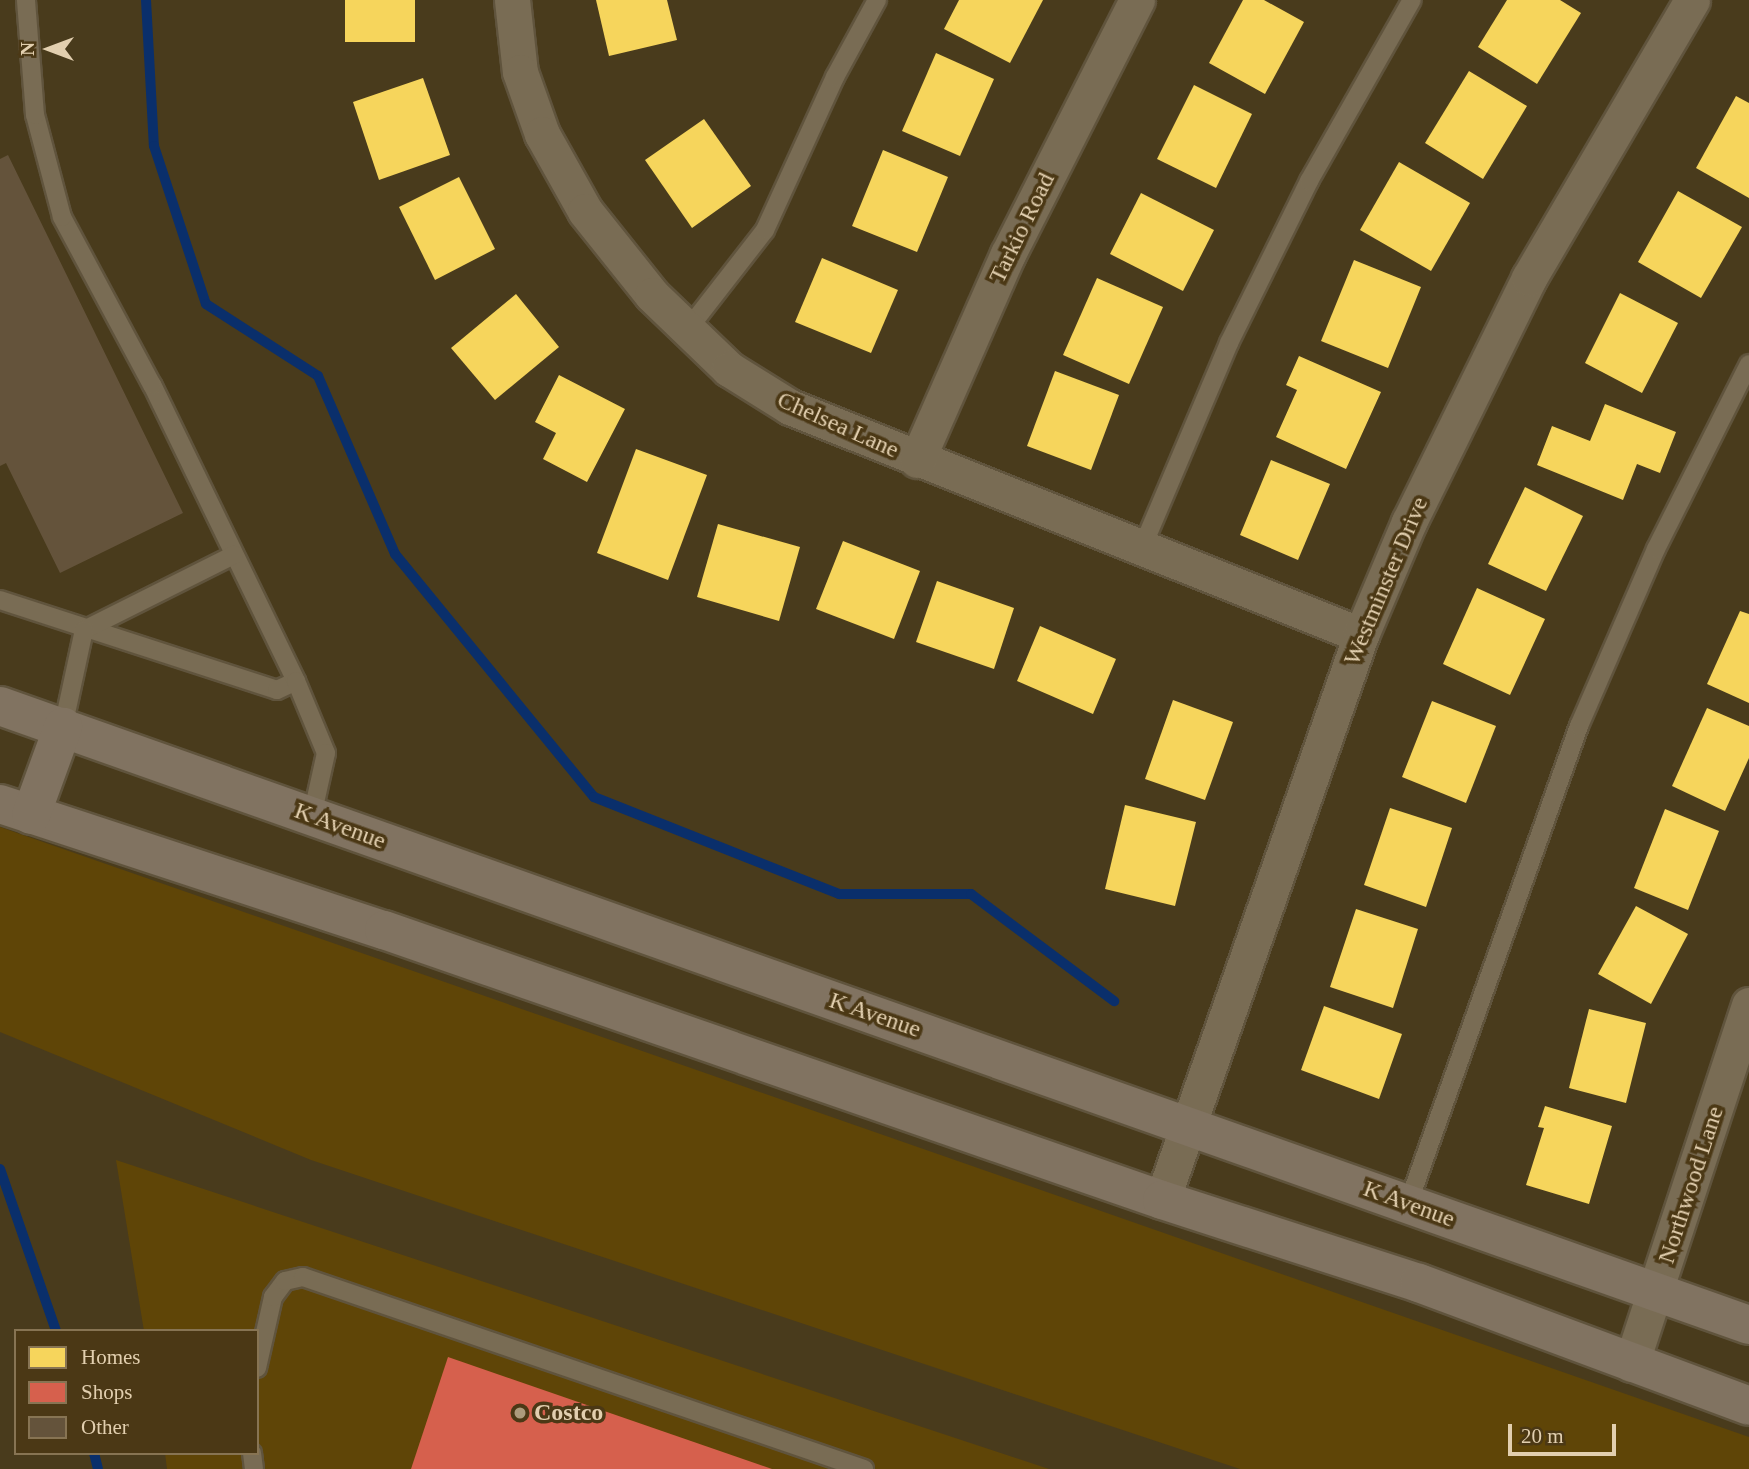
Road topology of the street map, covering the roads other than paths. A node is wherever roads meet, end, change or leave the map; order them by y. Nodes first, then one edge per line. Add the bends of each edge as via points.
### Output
1 (26, 0) edge
2 (512, 0) edge
3 (877, 0) edge
4 (1137, 0) edge
5 (1412, 0) edge
6 (1692, 0) edge
7 (688, 329) junction
8 (1749, 364) edge
9 (917, 460) junction
10 (1142, 548) junction
11 (234, 555) junction
12 (0, 600) edge
13 (84, 630) junction
14 (1361, 635) junction
15 (296, 681) junction
16 (0, 706) edge
17 (63, 727) junction
18 (15, 809) edge
19 (312, 816) junction
20 (1749, 1004) edge
21 (1187, 1124) junction
22 (1162, 1200) junction
23 (1408, 1204) junction
24 (1657, 1293) junction
25 (1749, 1325) edge
26 (259, 1359) edge
27 (1631, 1364) junction
28 (1749, 1406) edge
29 (864, 1469) edge

1 - 11 lane via 35,116 62,217 152,385
2 - 7 street, Chelsea Lane via 520,72 542,134 585,211 652,295
3 - 7 lane via 835,77 765,230
4 - 9 street, Tarkio Road via 1008,254
5 - 10 lane via 1278,243 1229,343
6 - 14 street, Westminster Drive via 1529,278 1409,522
7 - 9 street, Chelsea Lane via 729,369 790,407
8 - 23 lane via 1656,550 1578,726
9 - 10 street, Chelsea Lane
10 - 14 street, Chelsea Lane
11 - 13 lane
11 - 15 lane
12 - 13 lane
13 - 15 lane via 277,690
13 - 17 lane
14 - 21 street, Westminster Drive
15 - 19 lane via 326,753
16 - 17 main road, K Avenue
17 - 18 main road
17 - 19 main road, K Avenue
18 - 22 main road via 384,930
19 - 21 main road, K Avenue
20 - 24 street, Northwood Lane
21 - 22 street, Westminster Drive
21 - 23 main road, K Avenue
22 - 27 main road via 1419,1283
23 - 24 main road, K Avenue
24 - 25 main road, K Avenue
24 - 27 street, Northwood Lane
26 - 29 lane via 273,1297 285,1281 303,1277
27 - 28 main road

